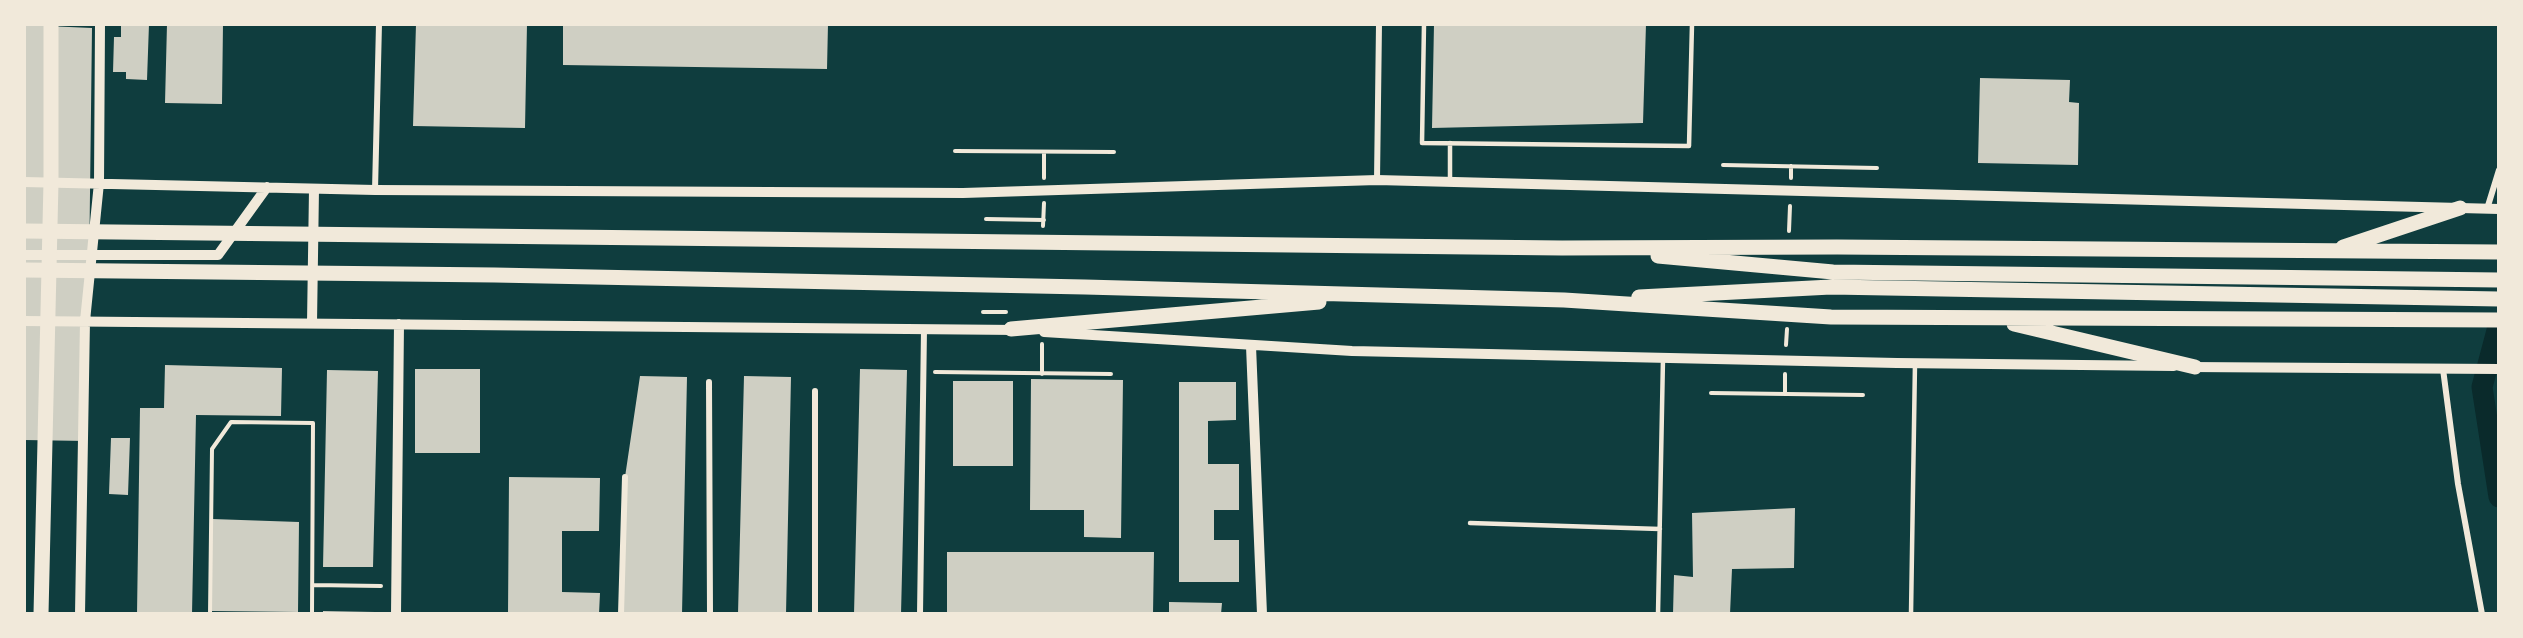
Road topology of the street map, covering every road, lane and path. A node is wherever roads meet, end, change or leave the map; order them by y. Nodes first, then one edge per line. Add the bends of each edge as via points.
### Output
1 (51, 24) edge
2 (100, 24) edge
3 (379, 24) edge
4 (1379, 24) edge
5 (1424, 24) edge
6 (1692, 24) edge
7 (1450, 143) junction
8 (955, 151) dead end
9 (1044, 152) junction
10 (1114, 152) dead end
11 (1723, 165) dead end
12 (1877, 168) dead end
13 (2499, 170) edge
14 (1377, 180) junction
15 (24, 182) edge
16 (51, 182) junction
17 (1450, 182) junction
18 (99, 183) junction
19 (1044, 186) dead end
20 (267, 187) junction
21 (314, 189) junction
22 (375, 190) junction
23 (1044, 197) dead end
24 (2460, 208) junction
25 (2487, 209) junction
26 (2499, 209) edge
27 (986, 219) dead end
28 (1044, 220) junction
29 (24, 231) edge
30 (1043, 231) dead end
31 (1562, 248) junction
32 (2331, 250) junction
33 (2499, 252) edge
34 (24, 255) edge
35 (49, 255) junction
36 (92, 255) junction
37 (24, 270) edge
38 (1832, 280) junction
39 (2499, 280) edge
40 (1390, 296) junction
41 (2499, 299) edge
42 (1564, 300) junction
43 (1988, 318) junction
44 (2499, 320) edge
45 (24, 321) edge
46 (48, 321) junction
47 (85, 321) junction
48 (312, 323) junction
49 (399, 324) junction
50 (924, 329) junction
51 (1011, 329) junction
52 (1042, 333) dead end
53 (1251, 346) junction
54 (1663, 358) junction
55 (1915, 363) junction
56 (2195, 367) junction
57 (2443, 369) junction
58 (2499, 369) edge
59 (923, 371) junction
60 (1042, 374) junction
61 (1111, 374) dead end
62 (709, 382) dead end
63 (815, 391) dead end
64 (1711, 393) dead end
65 (1863, 396) dead end
66 (625, 477) dead end
67 (1470, 523) dead end
68 (1660, 529) junction
69 (313, 585) junction
70 (397, 587) junction
71 (41, 614) edge
72 (80, 614) edge
73 (210, 614) edge
74 (312, 614) edge
75 (396, 614) edge
76 (621, 614) edge
77 (710, 614) edge
78 (815, 614) edge
79 (920, 614) edge
80 (1262, 614) edge
81 (1658, 614) edge
82 (1911, 614) edge
83 (2482, 614) edge

1 - 16 main road
2 - 18 street
3 - 22 street
4 - 14 street
5 - 7 lane via 1422,143
6 - 7 lane via 1689,146
7 - 17 lane
8 - 9 path
9 - 10 path
9 - 19 path
11 - 12 path
13 - 25 street
14 - 17 street
14 - 22 street via 963,193
15 - 16 street
16 - 18 street
16 - 35 main road
17 - 24 street
18 - 20 street
18 - 36 street
20 - 21 street
20 - 36 street via 218,255
21 - 22 street
21 - 48 street
23 - 28 path
24 - 25 street
24 - 32 main road
25 - 26 street
27 - 28 path
28 - 30 path
29 - 31 main road
31 - 32 main road
31 - 38 main road
32 - 33 main road
34 - 35 street
35 - 36 street
35 - 46 main road
36 - 47 street
37 - 40 main road via 495,274
38 - 39 main road
38 - 41 main road
38 - 42 main road
40 - 42 main road
40 - 51 main road
42 - 43 main road via 1831,317
43 - 44 main road
43 - 56 main road
45 - 46 street
46 - 47 street
46 - 71 main road
47 - 48 street
47 - 72 street
48 - 49 street
49 - 50 street
49 - 70 street
50 - 51 street
50 - 59 street
51 - 53 street
52 - 60 path
53 - 54 street
53 - 80 street
54 - 55 street
54 - 68 lane
55 - 56 street
55 - 82 lane
56 - 57 street
57 - 58 street
57 - 83 street via 2458,484
59 - 60 path
59 - 79 street
60 - 61 path
62 - 77 street
63 - 78 street
64 - 65 path
66 - 76 street
67 - 68 lane
68 - 81 lane
69 - 70 path
69 - 73 path via 313,423 231,422 212,449
69 - 74 path
70 - 75 street

